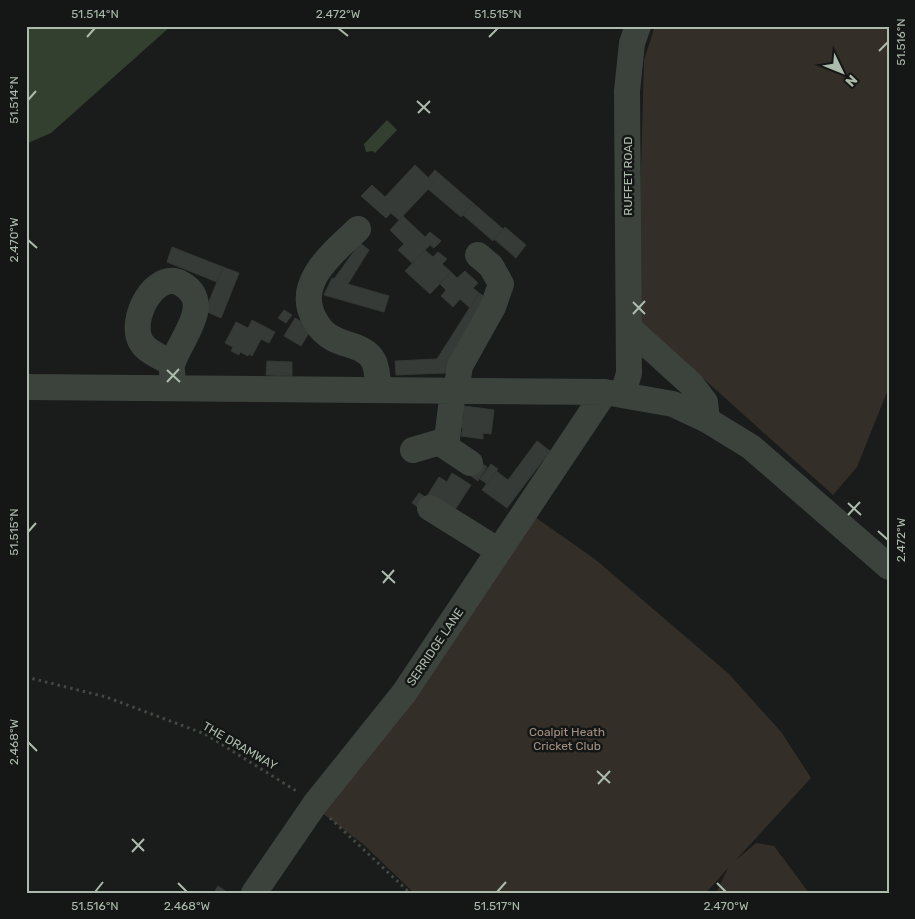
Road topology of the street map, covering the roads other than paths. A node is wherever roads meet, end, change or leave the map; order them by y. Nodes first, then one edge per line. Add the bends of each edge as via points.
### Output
1 (638, 26) edge
2 (358, 229) dead end
3 (478, 255) dead end
4 (629, 328) junction
5 (26, 387) edge
6 (379, 390) junction
7 (455, 391) junction
8 (614, 393) junction
9 (707, 420) junction
10 (447, 440) junction
11 (413, 450) dead end
12 (470, 463) dead end
13 (430, 508) dead end
14 (499, 551) junction
15 (889, 567) edge
16 (254, 893) edge

1 - 4 street, RUFFET ROAD via 632,43 627,91
2 - 6 street via 330,255 314,276 309,291 310,311 330,337 367,353 374,361
3 - 7 street via 491,266 500,284 493,307 460,366
4 - 8 street, RUFFET ROAD via 629,373
4 - 9 street via 691,384 705,402
5 - 6 street via 173,376
6 - 7 street
7 - 8 street
7 - 10 street
8 - 9 street via 674,404
8 - 14 street, SERRIDGE LANE
9 - 15 street via 752,447
10 - 11 street
10 - 12 street via 446,447
13 - 14 street
14 - 16 street, SERRIDGE LANE via 404,693 315,804

